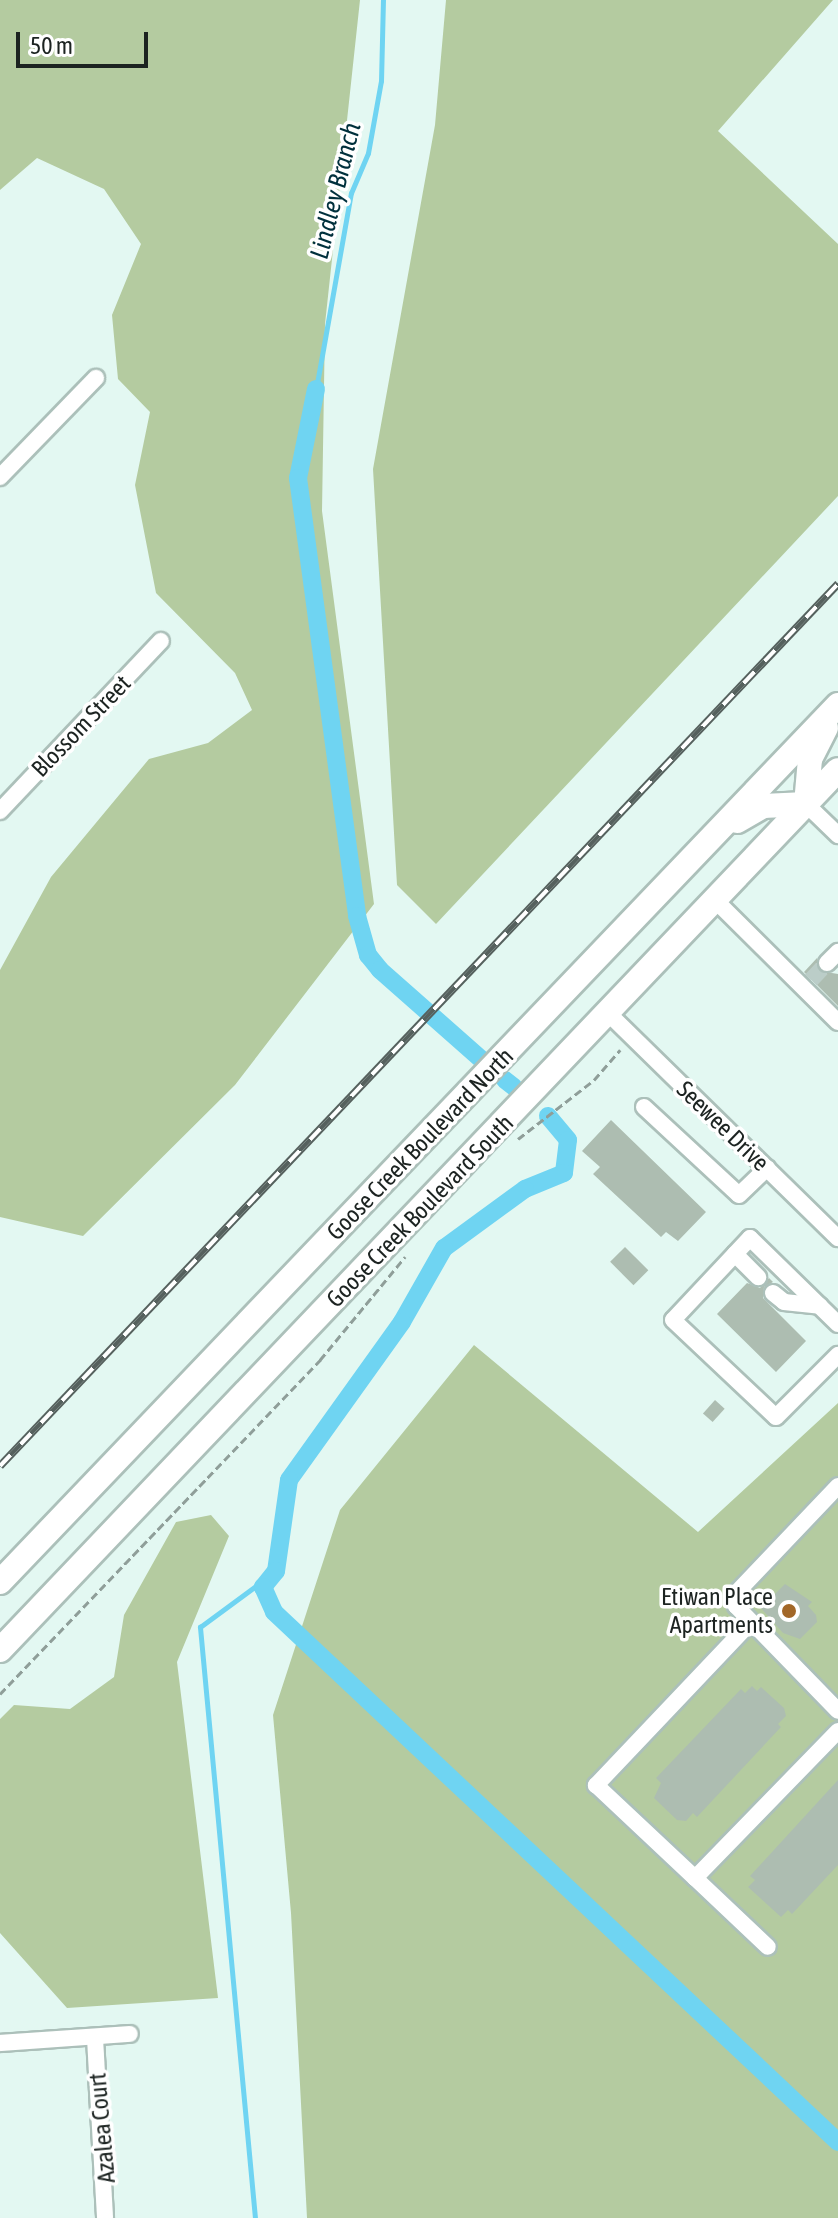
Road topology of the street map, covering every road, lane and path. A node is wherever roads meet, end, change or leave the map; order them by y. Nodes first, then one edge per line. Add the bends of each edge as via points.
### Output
1 (96, 378) dead end
2 (0, 477) edge
3 (161, 641) dead end
4 (835, 708) edge
5 (838, 770) edge
6 (806, 804) junction
7 (0, 811) edge
8 (838, 835) edge
9 (709, 840) junction
10 (715, 900) junction
11 (608, 1013) junction
12 (838, 1022) edge
13 (629, 1036) junction
14 (644, 1107) dead end
15 (509, 1147) dead end
16 (767, 1168) junction
17 (838, 1238) edge
18 (735, 1254) junction
19 (406, 1256) dead end
20 (758, 1277) dead end
21 (773, 1293) dead end
22 (832, 1315) edge
23 (838, 1355) edge
24 (838, 1486) edge
25 (0, 1582) edge
26 (750, 1623) junction
27 (0, 1650) edge
28 (0, 1694) edge
29 (838, 1711) edge
30 (838, 1731) edge
31 (695, 1878) junction
32 (768, 1947) dead end
33 (130, 2034) dead end
34 (95, 2038) junction
35 (0, 2043) edge
36 (105, 2218) edge

1 - 2 street
3 - 7 street, Blossom Street
4 - 6 highway via 810,759
4 - 9 highway, Goose Creek Boulevard North
5 - 6 highway, Goose Creek Boulevard South
6 - 8 street
6 - 9 highway via 763,806
6 - 10 highway, Goose Creek Boulevard South
9 - 25 highway, Goose Creek Boulevard North
10 - 11 highway, Goose Creek Boulevard South
10 - 12 street via 808,984
11 - 13 street, Seewee Drive
11 - 27 highway, Goose Creek Boulevard South
13 - 15 path via 579,1093
13 - 16 street, Seewee Drive
14 - 16 street via 739,1195
16 - 17 street, Seewee Drive
18 - 20 street
18 - 22 street via 750,1238
18 - 23 street via 673,1320 776,1417
19 - 28 path via 320,1360
21 - 22 street via 784,1302
24 - 26 street via 736,1593 736,1606
26 - 29 street
26 - 31 street via 596,1785
30 - 31 street
31 - 32 street
33 - 34 street
34 - 35 street
34 - 36 street, Azalea Court

